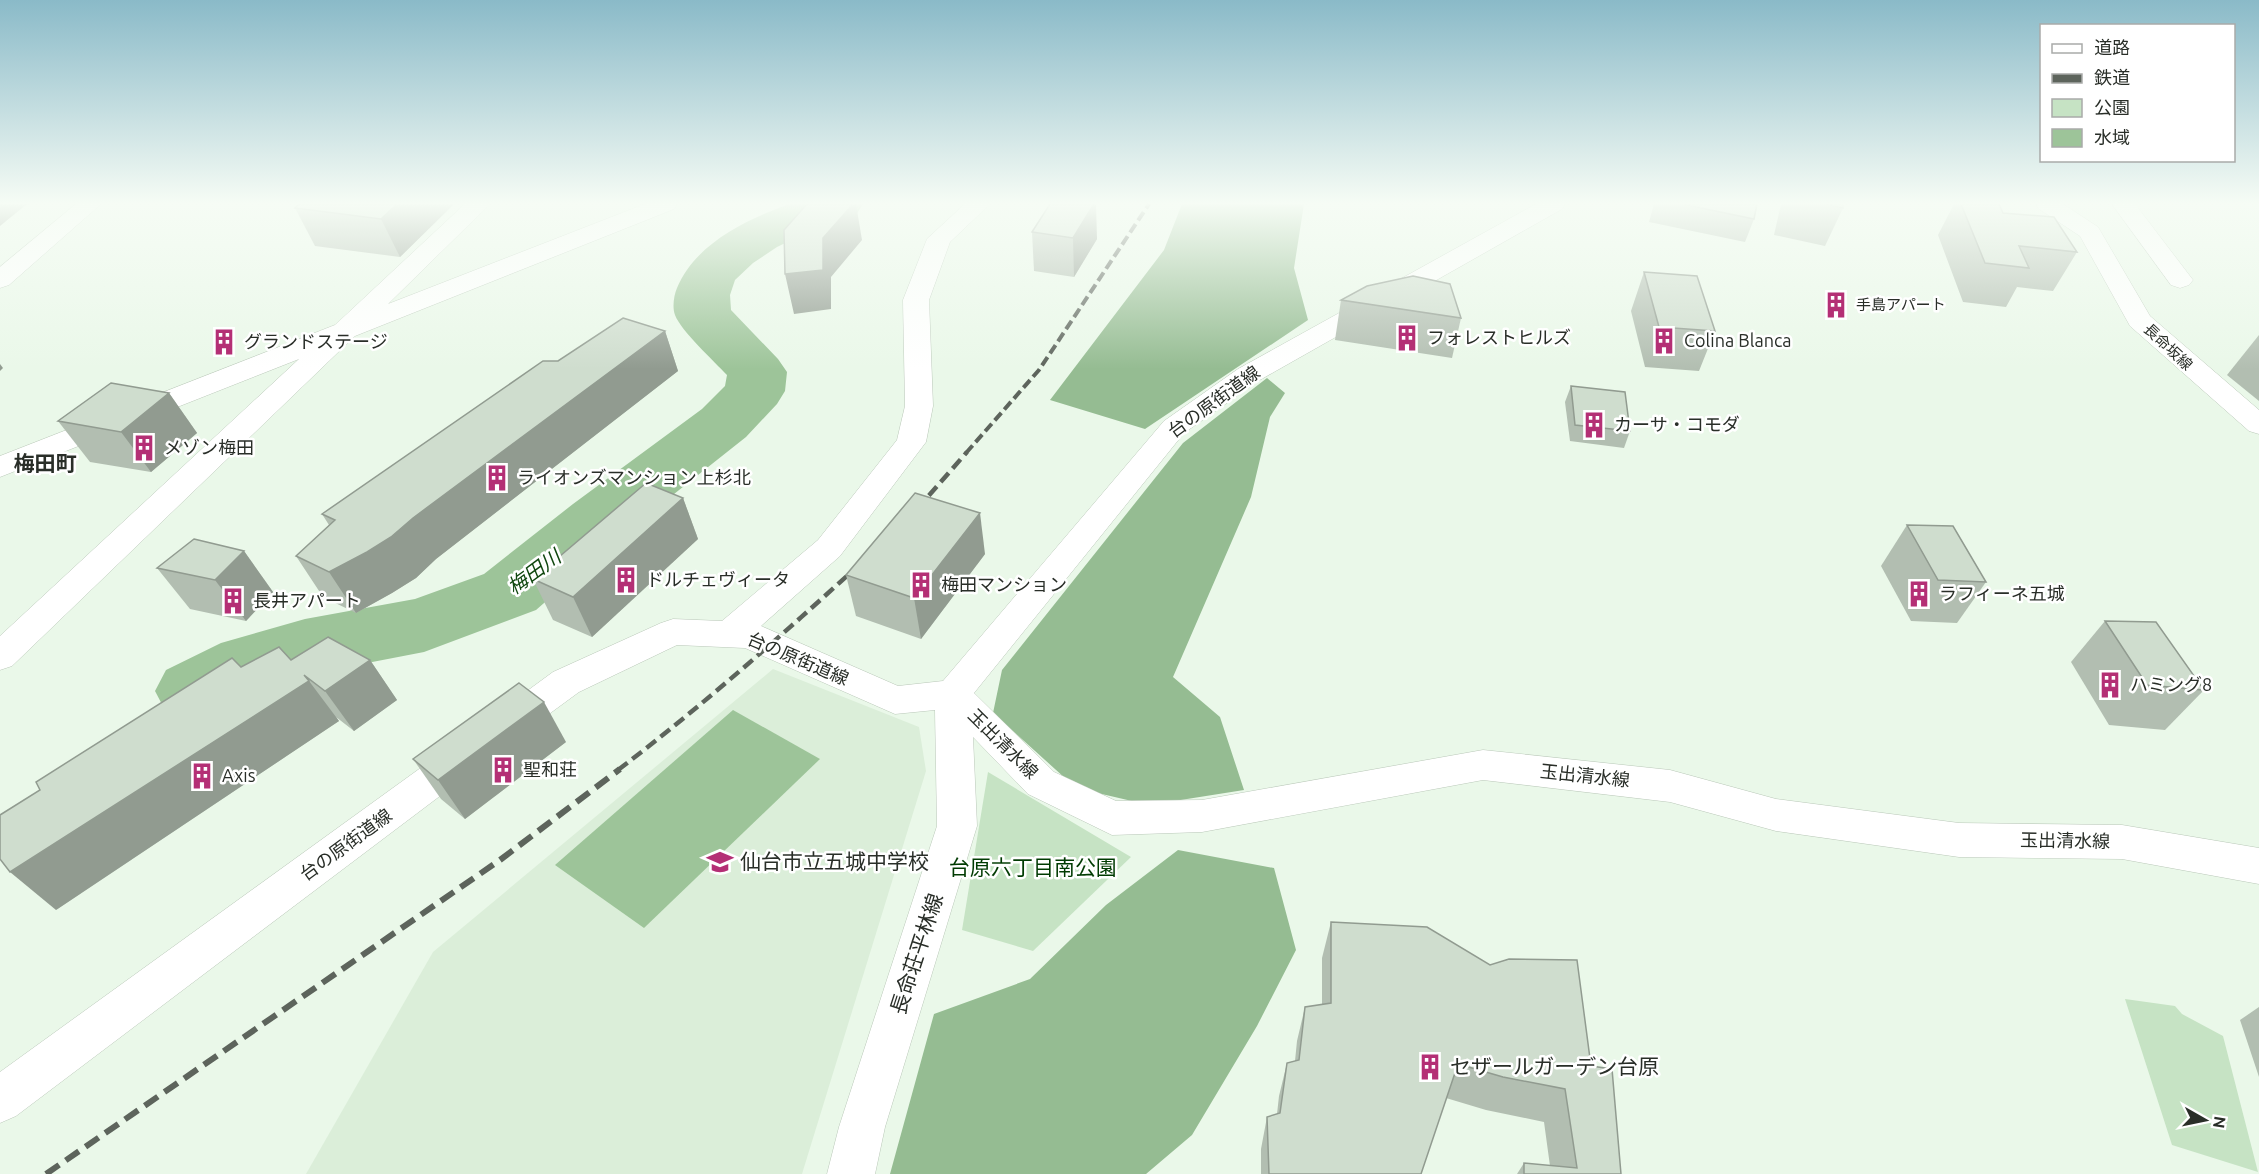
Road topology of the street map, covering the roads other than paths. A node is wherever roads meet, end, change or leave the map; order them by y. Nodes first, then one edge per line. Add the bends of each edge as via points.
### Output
1 (25, 259) edge
2 (421, 259) edge
3 (528, 259) edge
4 (932, 259) edge
5 (1456, 259) edge
6 (2105, 259) edge
7 (2164, 259) edge
8 (0, 280) edge
9 (2180, 280) dead end
10 (344, 332) junction
11 (2259, 425) edge
12 (0, 467) edge
13 (730, 634) junction
14 (0, 657) edge
15 (953, 694) junction
16 (2259, 866) edge
17 (0, 1100) edge
18 (851, 1174) edge

1 - 8 street
2 - 10 street
3 - 10 street
4 - 13 street via 916,300 919,406 911,442 829,548
5 - 15 street, 台の原街道線 via 1248,375 1174,427
6 - 11 street, 長命坂線 via 2139,320
7 - 9 street
10 - 12 street
10 - 14 street
13 - 15 street, 台の原街道線 via 749,635 895,700
13 - 17 street, 台の原街道線 via 673,632 566,682
15 - 16 street, 玉出清水線 via 1041,783 1112,818 1202,816 1483,765 1670,786 1776,814 1959,840 2122,842
15 - 18 street, 長命荘平林線 via 957,826 862,1127

